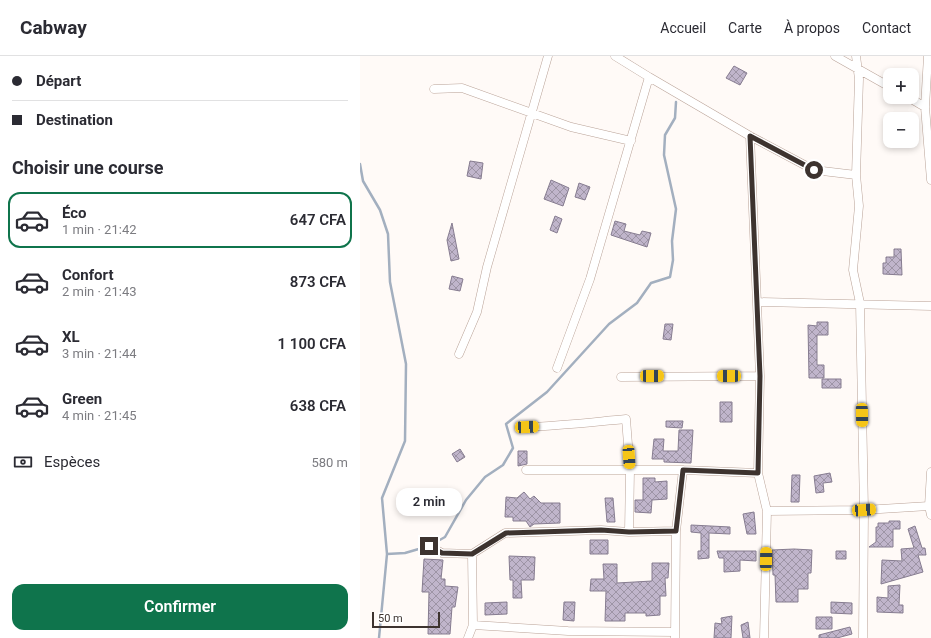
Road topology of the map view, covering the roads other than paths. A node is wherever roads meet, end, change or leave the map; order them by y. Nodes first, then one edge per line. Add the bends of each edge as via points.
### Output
1 (548, 56) edge
2 (615, 56) edge
3 (835, 56) edge
4 (856, 56) edge
5 (928, 56) edge
6 (857, 68) junction
7 (650, 77) junction
8 (883, 83) edge
9 (434, 89) dead end
10 (919, 103) edge
11 (925, 106) junction
12 (532, 113) junction
13 (928, 119) edge
14 (750, 136) junction
15 (631, 141) junction
16 (856, 175) junction
17 (931, 180) edge
18 (757, 302) junction
19 (860, 303) junction
20 (931, 306) edge
21 (460, 354) dead end
22 (557, 368) dead end
23 (621, 376) dead end
24 (760, 376) junction
25 (527, 427) dead end
26 (526, 470) dead end
27 (630, 470) junction
28 (683, 470) junction
29 (931, 472) edge
30 (758, 473) junction
31 (929, 506) junction
32 (864, 510) junction
33 (767, 511) junction
34 (931, 515) edge
35 (676, 531) junction
36 (629, 532) junction
37 (429, 546) dead end
38 (472, 554) junction
39 (473, 625) junction
40 (675, 635) edge
41 (468, 638) edge
42 (764, 638) edge
43 (863, 638) edge

1 - 12 street
2 - 7 street
3 - 6 street
4 - 6 street
5 - 11 street
6 - 8 street
6 - 16 street
7 - 14 street
7 - 15 street
9 - 12 street via 462,88
10 - 11 street
11 - 13 street
12 - 15 street
12 - 21 street via 487,267 477,312
13 - 17 street
14 - 16 street via 814,170
14 - 18 street
15 - 22 street via 590,279
16 - 19 street via 858,206 853,270
18 - 19 street
18 - 24 street
19 - 20 street
19 - 32 street
23 - 24 street
24 - 30 street
25 - 27 street via 548,428 563,424 626,418
26 - 27 street
27 - 28 street
27 - 36 street
28 - 30 street
28 - 35 street
29 - 31 street
30 - 33 street
31 - 32 street
31 - 34 street
32 - 33 street
32 - 43 street
33 - 42 street
35 - 36 street
35 - 40 street
36 - 38 street via 601,530 506,533
37 - 38 street via 442,553
38 - 39 street
39 - 40 street
39 - 41 street

